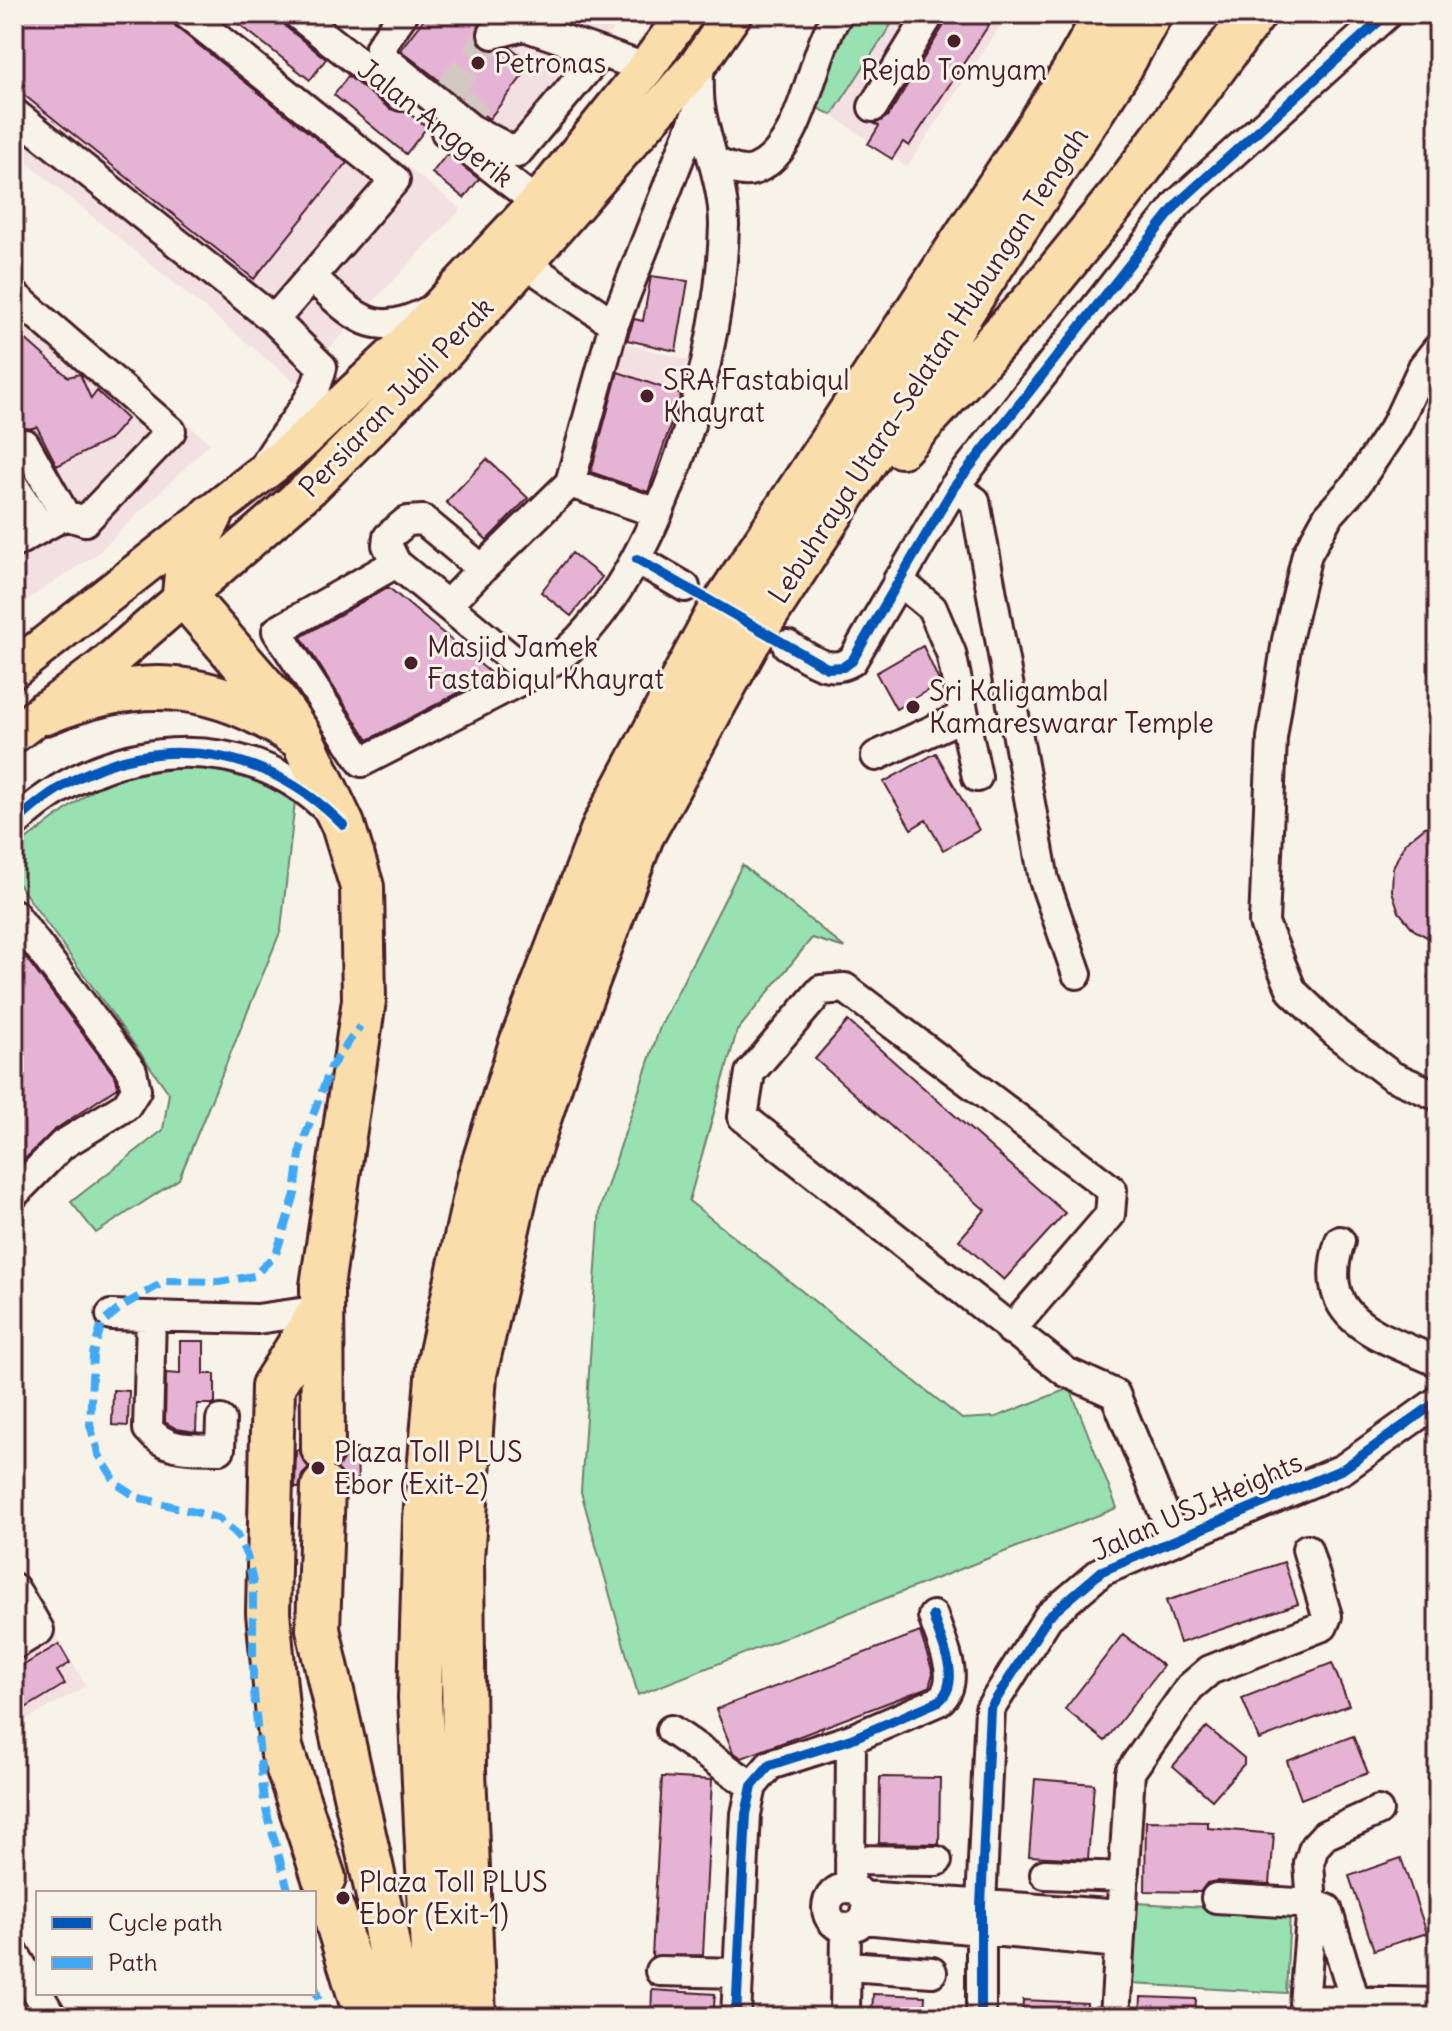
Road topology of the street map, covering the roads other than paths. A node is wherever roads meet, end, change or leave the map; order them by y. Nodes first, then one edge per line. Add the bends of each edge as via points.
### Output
1 (187, 14) edge
2 (297, 14) edge
3 (403, 14) edge
4 (685, 14) edge
5 (733, 14) edge
6 (838, 14) edge
7 (930, 14) edge
8 (1106, 14) edge
9 (1150, 14) edge
10 (1254, 14) edge
11 (1387, 14) edge
12 (508, 25) edge
13 (600, 54) junction
14 (699, 63) junction
15 (646, 68) junction
16 (700, 105) junction
17 (873, 107) dead end
18 (14, 113) edge
19 (489, 128) tunnel mouth
20 (517, 153) junction
21 (715, 162) junction
22 (545, 193) junction
23 (525, 263) junction
24 (312, 277) junction
25 (14, 295) edge
26 (450, 300) junction
27 (274, 320) junction
28 (614, 324) junction
29 (1438, 348) edge
30 (25, 444) dead end
31 (859, 469) junction
32 (258, 478) junction
33 (570, 483) junction
34 (14, 486) edge
35 (954, 487) junction
36 (658, 513) junction
37 (211, 516) junction
38 (53, 522) junction
39 (14, 543) edge
40 (637, 559) junction
41 (396, 563) junction
42 (482, 569) junction
43 (898, 580) junction
44 (685, 587) dead end
45 (118, 590) junction
46 (184, 595) junction
47 (447, 605) junction
48 (787, 645) dead end
49 (14, 649) edge
50 (14, 669) edge
51 (531, 675) junction
52 (964, 716) junction
53 (30, 724) edge
54 (302, 739) junction
55 (876, 756) dead end
56 (977, 777) dead end
57 (14, 824) edge
58 (343, 825) junction
59 (14, 914) edge
60 (1077, 974) dead end
61 (1438, 1096) edge
62 (14, 1194) edge
63 (1340, 1241) dead end
64 (321, 1310) junction
65 (111, 1315) dead end
66 (151, 1317) junction
67 (1011, 1330) junction
68 (1438, 1362) edge
69 (1438, 1401) edge
70 (221, 1420) dead end
71 (1175, 1540) junction
72 (1307, 1549) dead end
73 (14, 1588) edge
74 (933, 1616) dead end
75 (14, 1645) edge
76 (671, 1730) dead end
77 (851, 1739) junction
78 (752, 1786) junction
79 (1378, 1811) dead end
80 (937, 1861) dead end
81 (1045, 1874) dead end
82 (1124, 1877) junction
83 (855, 1898) junction
84 (1216, 1898) dead end
85 (1312, 1904) junction
86 (1121, 1915) junction
87 (981, 1917) junction
88 (1119, 1943) junction
89 (14, 1953) edge
90 (848, 1966) junction
91 (660, 1971) dead end
92 (932, 1972) dead end
93 (737, 1973) junction
94 (36, 1990) edge
95 (39, 1995) edge
96 (1355, 2001) junction
97 (1438, 2003) edge
98 (1304, 2009) edge
99 (52, 2017) edge
100 (366, 2017) edge
101 (401, 2017) edge
102 (435, 2017) edge
103 (474, 2017) edge
104 (736, 2017) edge
105 (845, 2017) edge
106 (981, 2017) edge
107 (1115, 2017) edge

1 - 24 street via 395,180
2 - 22 street, Jalan Anggerik
3 - 20 street via 380,47 386,60 471,129
4 - 15 main road, Persiaran Jubli Perak
5 - 14 main road, Persiaran Jubli Perak
6 - 21 street via 821,46 790,135 774,155 754,170 734,170
7 - 17 street
8 - 102 highway, Lebuhraya Utara–Selatan Hubungan Tengah via 1071,76 715,618 604,826 521,1043 479,1178 438,1366 425,1519 420,1698
9 - 31 highway, Lebuhraya Utara–Selatan Hubungan Tengah via 1121,67
10 - 31 highway via 1037,297 901,446
11 - 35 street via 1178,203
12 - 13 street
13 - 15 street
13 - 20 street
14 - 16 street
14 - 23 main road, Persiaran Jubli Perak
15 - 22 main road, Persiaran Jubli Perak
16 - 21 street
16 - 28 street
18 - 27 street
19 - 20 street
20 - 22 street
21 - 36 street via 724,223 712,330 687,433
22 - 26 main road, Persiaran Jubli Perak
23 - 28 street
23 - 46 main road, Persiaran Jubli Perak via 311,487
24 - 26 street via 351,314 376,325 408,323
24 - 27 street
25 - 38 street via 171,431 85,521
26 - 32 main road, Persiaran Jubli Perak
27 - 32 street via 322,367 317,390 278,440
28 - 33 street
29 - 61 street via 1423,367 1396,425 1328,516 1307,554 1272,738 1264,923 1292,991 1392,1076
30 - 38 street
31 - 103 highway, Lebuhraya Utara–Selatan Hubungan Tengah via 749,641 642,836 518,1184 475,1374 462,1559
32 - 37 main road, Persiaran Jubli Perak
33 - 36 street
33 - 42 street
34 - 38 street
35 - 43 street
35 - 60 street via 975,501 1044,880
36 - 40 street
37 - 45 main road, Persiaran Jubli Perak
37 - 46 highway via 187,563
38 - 39 street
40 - 44 street
40 - 51 street via 570,648
41 - 42 street via 388,537 407,521 423,520
41 - 47 street
41 - 51 street via 277,631 362,762
42 - 47 street
43 - 48 street via 852,661 843,667 827,668
43 - 52 street via 932,608 951,653
45 - 49 street
45 - 50 main road, Persiaran Jubli Perak
46 - 53 main road, Persiaran Jubli Perak
46 - 54 highway
47 - 51 street
52 - 55 street
52 - 56 street
53 - 54 highway via 105,691 174,687 248,710
54 - 58 highway
57 - 58 street via 47,796 113,761 209,753 282,778
58 - 64 highway via 362,887 364,1000
59 - 62 street via 132,1071 136,1090 126,1106 62,1145
63 - 68 street via 1332,1265 1335,1296 1362,1326
64 - 66 street via 257,1319
64 - 100 highway via 273,1386 268,1613 281,1748
64 - 101 highway via 318,1629
65 - 66 street
66 - 70 street via 148,1429 171,1447 220,1449
67 - 67 street via 743,1117 750,1073 821,990 845,988 1112,1190 1110,1215
67 - 71 street via 1066,1372 1115,1394
69 - 71 street, Jalan USJ Heights via 1343,1469
71 - 87 street, Jalan USJ Heights via 1102,1571 1048,1617 990,1709
72 - 82 street via 1327,1616 1323,1626 1210,1670 1190,1687 1130,1772
73 - 75 street via 39,1630
74 - 77 street via 952,1681 948,1693
76 - 78 street
77 - 78 street via 770,1765
77 - 83 street
78 - 93 street
79 - 85 street via 1325,1835 1314,1847 1309,1863
80 - 83 street
81 - 82 street
82 - 86 street
83 - 87 street
83 - 90 street
84 - 85 street
85 - 96 street via 1331,1915
85 - 98 street
86 - 87 street
86 - 88 street
87 - 88 street
87 - 106 street, Jalan USJ Heights
88 - 107 street
89 - 94 street
90 - 92 street
90 - 105 street
91 - 93 street
93 - 104 street
95 - 99 street
96 - 97 street
96 - 98 street

